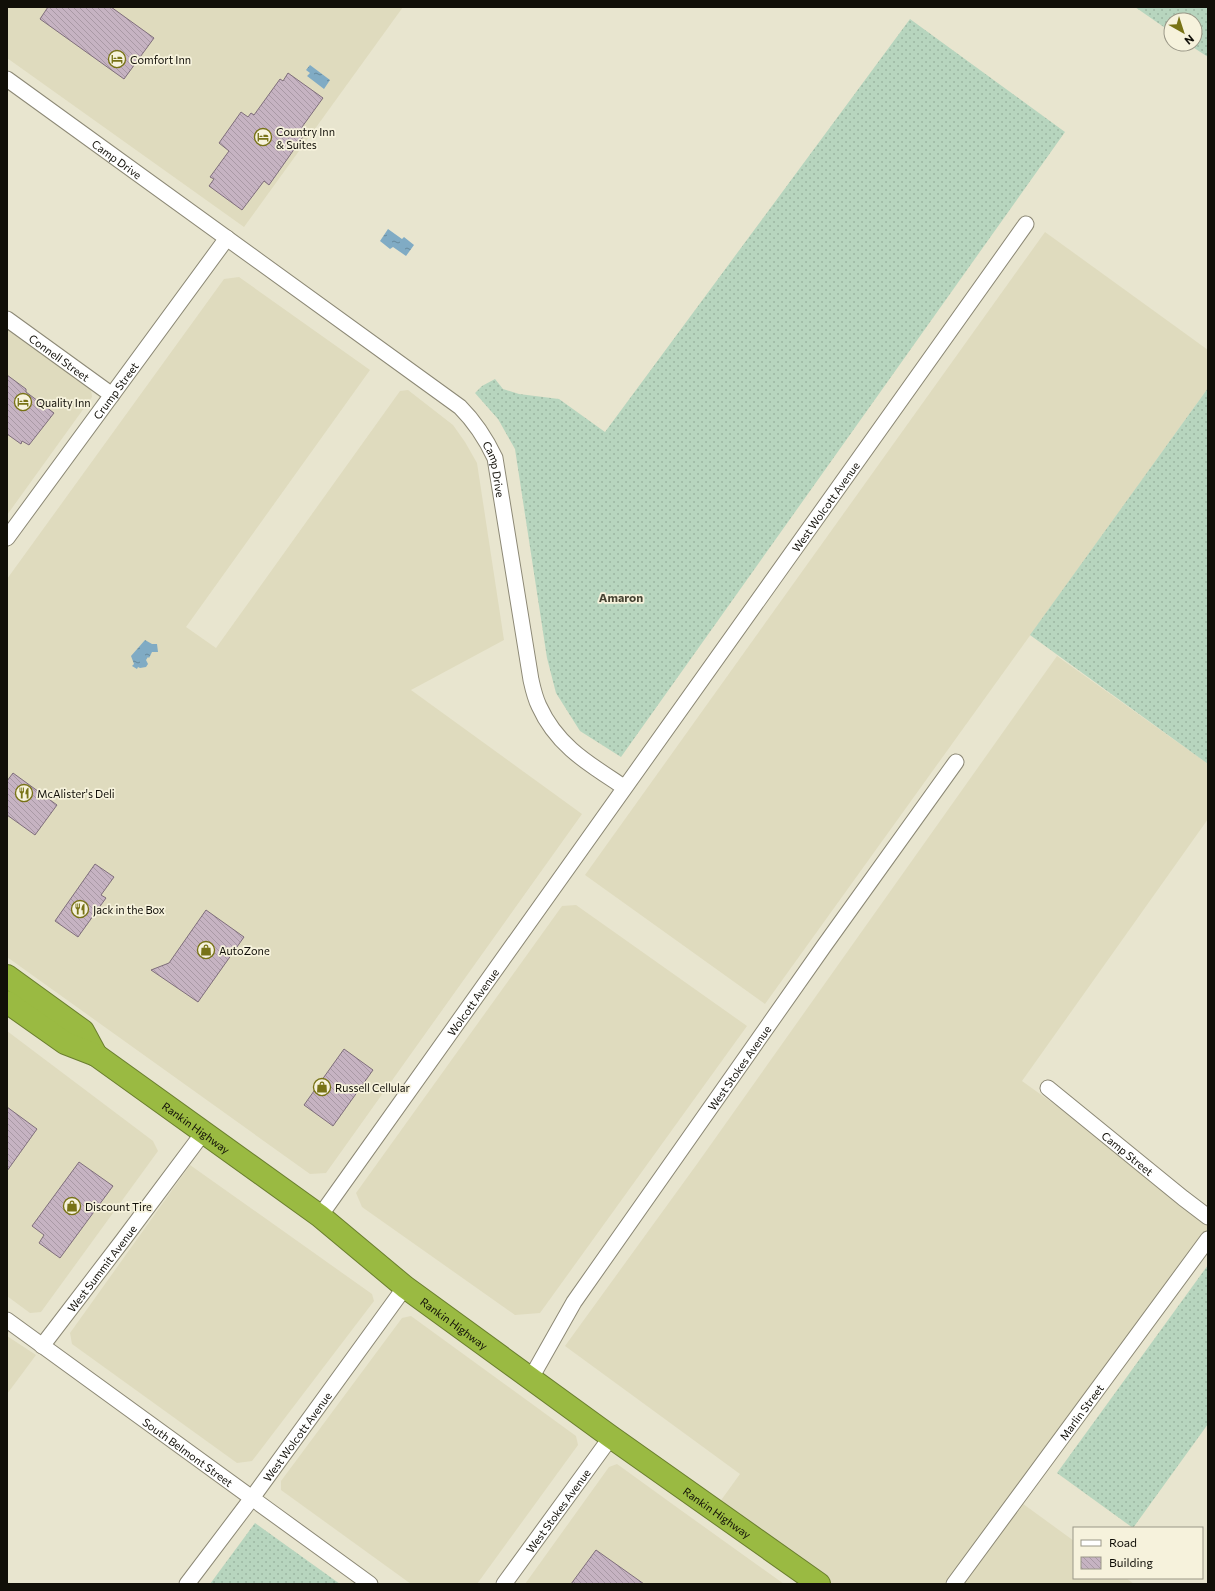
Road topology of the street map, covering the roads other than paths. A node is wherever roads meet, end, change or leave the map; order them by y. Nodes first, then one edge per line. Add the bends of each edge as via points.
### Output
1 (7, 79) edge
2 (1026, 224) dead end
3 (225, 240) junction
4 (7, 320) edge
5 (112, 395) junction
6 (7, 538) edge
7 (956, 762) dead end
8 (624, 787) junction
9 (7, 976) edge
10 (7, 1002) edge
11 (96, 1055) junction
12 (1048, 1088) dead end
13 (203, 1133) junction
14 (320, 1216) junction
15 (1208, 1217) edge
16 (1208, 1239) edge
17 (405, 1287) junction
18 (7, 1320) edge
19 (42, 1346) junction
20 (531, 1378) junction
21 (611, 1436) junction
22 (252, 1498) junction
23 (187, 1584) edge
24 (370, 1584) edge
25 (504, 1584) edge
26 (819, 1584) edge
27 (954, 1584) edge

1 - 3 street, Camp Drive
2 - 8 street, West Wolcott Avenue
3 - 5 street, Crump Street
3 - 8 street, Camp Drive via 460,407 474,422 495,458 531,680 538,705 551,729 568,748
4 - 5 street, Connell Street
5 - 6 street, Crump Street
7 - 20 street, West Stokes Avenue via 574,1302
8 - 14 street, Wolcott Avenue
9 - 11 highway, Rankin Highway via 83,1032
10 - 11 highway, Rankin Highway via 65,1043
11 - 13 highway, Rankin Highway
12 - 15 street, Camp Street
13 - 14 highway, Rankin Highway
13 - 19 street, West Summit Avenue
14 - 17 highway, Rankin Highway
16 - 27 street, Marlin Street
17 - 20 highway, Rankin Highway
17 - 22 street, West Wolcott Avenue
18 - 19 street, South Belmont Street
19 - 22 street, South Belmont Street
20 - 21 highway, Rankin Highway
21 - 25 street, West Stokes Avenue
21 - 26 highway, Rankin Highway
22 - 23 street, West Wolcott Avenue
22 - 24 street, South Belmont Street

